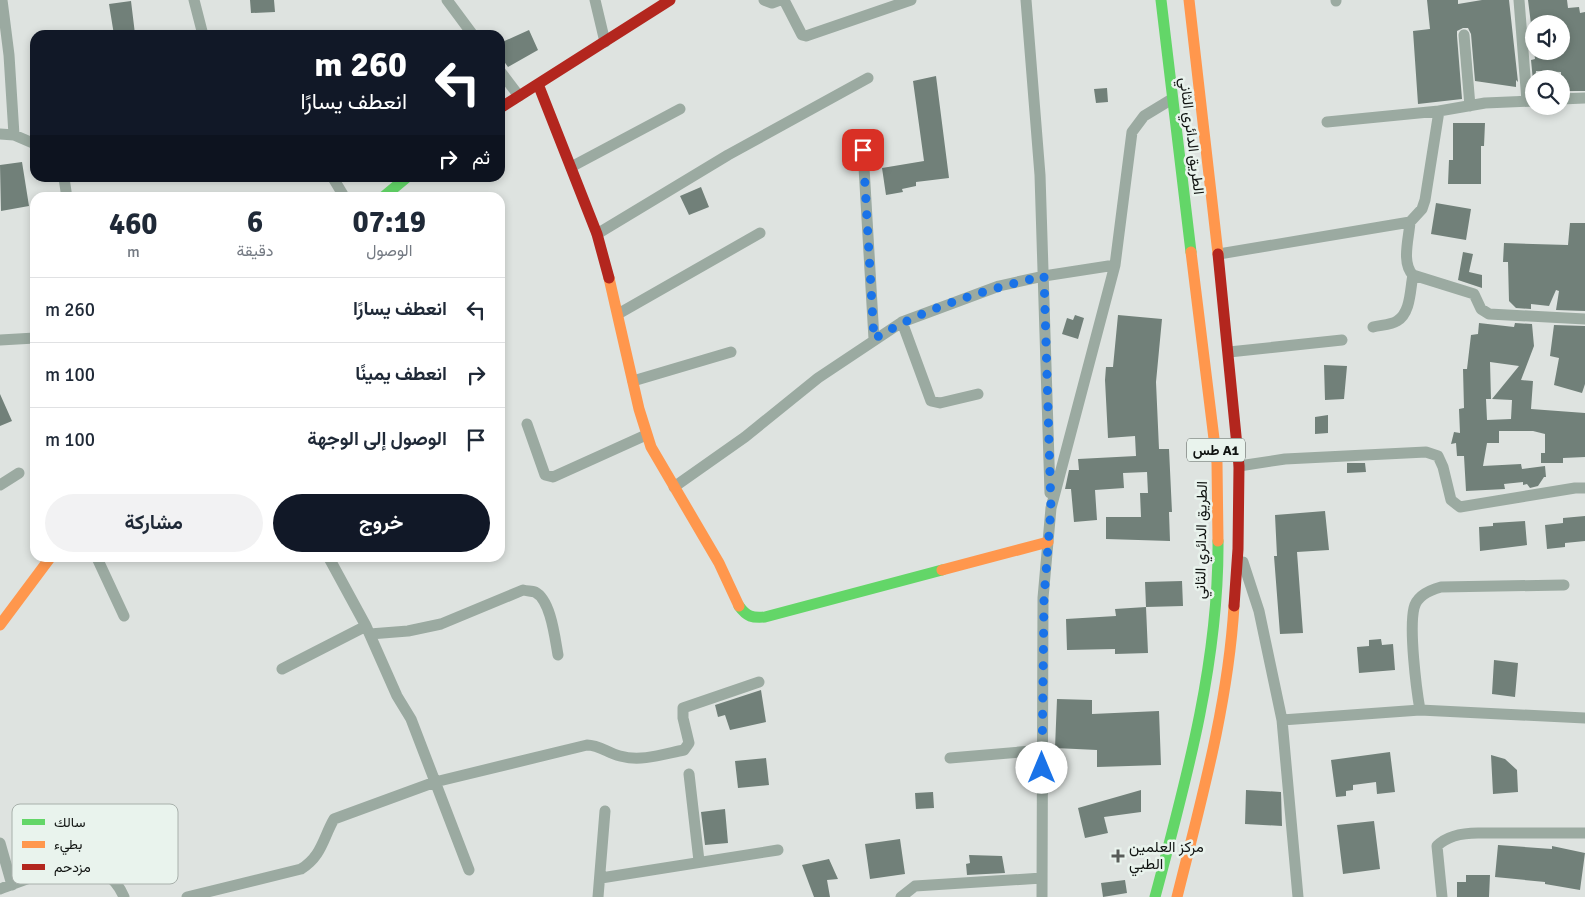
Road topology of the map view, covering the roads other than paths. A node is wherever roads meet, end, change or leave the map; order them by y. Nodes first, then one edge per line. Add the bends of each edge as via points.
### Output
1 (2, 0) edge
2 (194, 0) edge
3 (447, 0) edge
4 (595, 0) edge
5 (670, 0) edge
6 (764, 0) edge
7 (780, 0) edge
8 (784, 0) edge
9 (911, 0) edge
10 (1026, 0) edge
11 (1161, 0) edge
12 (1190, 0) edge
13 (1520, 0) edge
14 (202, 30) edge
15 (469, 30) edge
16 (1464, 34) dead end
17 (605, 42) junction
18 (1527, 70) edge
19 (505, 78) edge
20 (868, 78) dead end
21 (538, 84) junction
22 (519, 96) junction
23 (1585, 98) edge
24 (1570, 99) edge
25 (1172, 100) junction
26 (1525, 101) edge
27 (505, 105) edge
28 (1470, 106) junction
29 (680, 109) dead end
30 (1439, 111) junction
31 (1327, 122) dead end
32 (0, 134) edge
33 (14, 135) junction
34 (30, 142) edge
35 (863, 150) dead end
36 (571, 167) junction
37 (401, 182) edge
38 (389, 192) edge
39 (1410, 222) junction
40 (597, 234) junction
41 (760, 234) dead end
42 (1219, 254) junction
43 (1115, 265) junction
44 (1413, 275) junction
45 (1044, 276) junction
46 (618, 314) junction
47 (1585, 319) edge
48 (902, 322) junction
49 (1373, 326) dead end
50 (30, 338) edge
51 (874, 339) junction
52 (0, 340) edge
53 (1342, 340) dead end
54 (731, 352) dead end
55 (1229, 352) junction
56 (633, 381) junction
57 (978, 394) dead end
58 (527, 424) dead end
59 (646, 435) junction
60 (1239, 466) junction
61 (19, 473) dead end
62 (0, 484) edge
63 (674, 487) junction
64 (1585, 488) edge
65 (1051, 508) junction
66 (1048, 542) junction
67 (1238, 549) junction
68 (47, 562) edge
69 (99, 562) edge
70 (331, 562) edge
71 (1564, 584) dead end
72 (124, 616) dead end
73 (0, 624) edge
74 (368, 630) junction
75 (558, 655) dead end
76 (282, 669) dead end
77 (759, 682) dead end
78 (1420, 710) junction
79 (1585, 718) edge
80 (1282, 720) junction
81 (1042, 750) junction
82 (950, 758) dead end
83 (689, 774) dead end
84 (435, 782) junction
85 (605, 811) dead end
86 (1585, 833) edge
87 (0, 843) edge
88 (778, 850) dead end
89 (699, 861) junction
90 (469, 870) dead end
91 (600, 878) junction
92 (1042, 878) junction
93 (118, 884) edge
94 (12, 885) joint
95 (0, 889) edge
96 (124, 897) edge
97 (187, 897) edge
98 (598, 897) edge
99 (901, 897) edge
100 (1042, 897) edge
101 (1155, 897) edge
102 (1177, 897) edge
103 (1298, 897) edge
104 (1442, 897) edge

1 - 33 street
2 - 14 street
3 - 15 street
4 - 17 street
5 - 17 main road
6 - 7 street via 772,3
8 - 9 street via 802,35 806,36
10 - 45 street via 1040,175
11 - 25 main road, الطريق الدائري الثاني / طس A1
12 - 42 main road, الطريق الدائري الثاني / طس A1
13 - 18 street
16 - 28 street
17 - 21 main road
19 - 22 street
20 - 40 street via 728,155
21 - 22 main road
21 - 36 main road
22 - 27 main road
23 - 24 street
25 - 43 street via 1144,116 1132,132
25 - 101 main road, الطريق الدائري الثاني / طس A1 via 1217,463 1218,559 1210,656 1197,727
26 - 28 street
28 - 30 street
29 - 36 street
30 - 31 street
30 - 39 street via 1425,200 1422,210
32 - 33 street
33 - 34 street
35 - 51 street
36 - 40 main road
37 - 38 main road
39 - 42 street
39 - 44 street via 1407,262
40 - 46 main road
41 - 46 street
42 - 55 main road, الطريق الدائري الثاني / طس A1
43 - 45 street
43 - 65 street
44 - 47 street via 1474,294 1480,309 1489,314
44 - 49 street via 1408,306 1403,314 1397,321
45 - 48 street via 999,286
45 - 65 street
46 - 56 main road
48 - 51 street
48 - 57 street via 931,401 940,403
50 - 52 street
51 - 63 street
53 - 55 street
54 - 56 street
55 - 60 main road, الطريق الدائري الثاني / طس A1
56 - 59 main road
58 - 59 street via 545,475 553,477
59 - 63 main road
60 - 64 street via 1285,459 1426,452 1438,456 1450,500 1460,507
60 - 67 main road, الطريق الدائري الثاني / طس A1
61 - 62 street
63 - 66 main road via 719,563 739,606 753,618
65 - 66 street
66 - 81 street
67 - 80 street via 1259,611
67 - 102 main road, الطريق الدائري الثاني / طس A1 via 1231,655 1205,786
68 - 73 main road
69 - 72 street
70 - 74 street
71 - 78 street via 1441,587 1426,591 1414,606
74 - 75 street via 408,631 441,624 523,590 536,592 544,601
74 - 76 street
74 - 84 street via 422,744
77 - 84 street via 683,708 689,743 684,750 635,758 587,745
78 - 79 street
78 - 80 street
80 - 103 street
81 - 82 street
81 - 92 street
83 - 89 street
84 - 90 street
84 - 97 street via 334,819 322,849 312,862 301,869
85 - 91 street
86 - 104 street via 1478,832 1442,841 1437,846
87 - 94 street
88 - 89 street
89 - 91 street
91 - 98 street
92 - 99 street via 915,886
92 - 100 street
93 - 96 street
94 - 95 street

